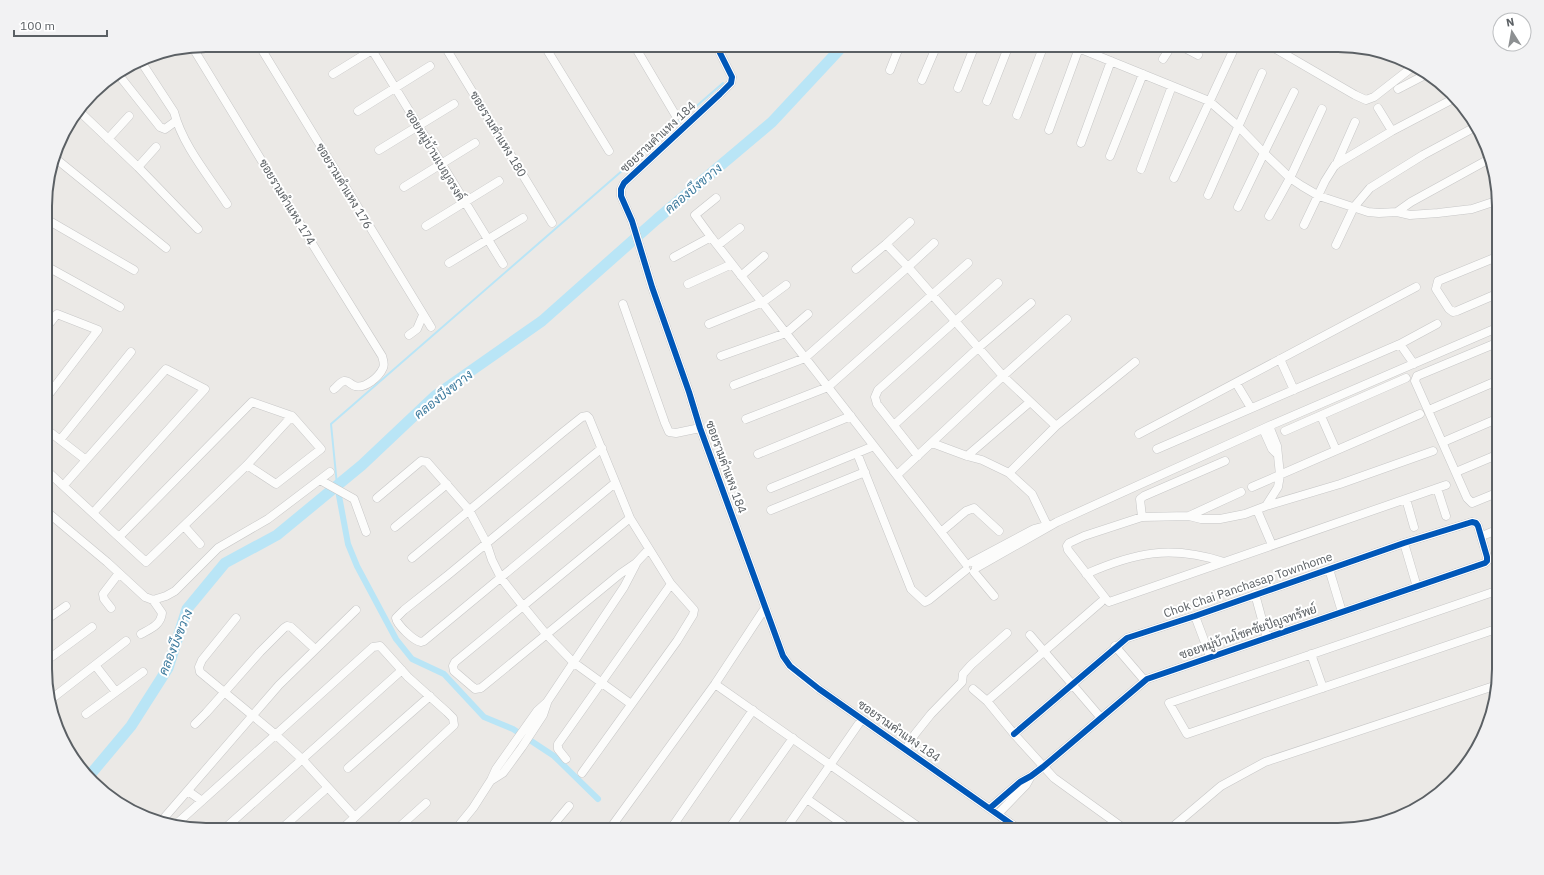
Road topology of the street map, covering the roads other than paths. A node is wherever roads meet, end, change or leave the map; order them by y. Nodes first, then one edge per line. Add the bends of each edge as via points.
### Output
1 (195, 52) edge
2 (263, 52) edge
3 (365, 52) edge
4 (373, 52) edge
5 (448, 52) edge
6 (548, 52) edge
7 (638, 52) edge
8 (720, 52) edge
9 (897, 52) edge
10 (933, 52) edge
11 (972, 52) edge
12 (1006, 52) edge
13 (1041, 52) edge
14 (1078, 52) edge
15 (1089, 52) edge
16 (1168, 52) edge
17 (1192, 52) edge
18 (1233, 52) edge
19 (1281, 52) edge
20 (1198, 55) dead end
21 (1164, 59) dead end
22 (1112, 61) junction
23 (144, 66) edge
24 (430, 66) dead end
25 (890, 70) dead end
26 (1409, 70) edge
27 (1262, 73) dead end
28 (333, 74) dead end
29 (1143, 74) junction
30 (1421, 77) edge
31 (121, 78) edge
32 (922, 80) dead end
33 (1172, 86) junction
34 (395, 88) junction
35 (958, 88) dead end
36 (1398, 89) dead end
37 (1294, 92) dead end
38 (987, 101) dead end
39 (1209, 101) junction
40 (1450, 101) edge
41 (454, 104) dead end
42 (1378, 108) dead end
43 (1322, 109) dead end
44 (358, 111) dead end
45 (83, 113) edge
46 (1017, 115) dead end
47 (129, 116) dead end
48 (676, 116) dead end
49 (176, 121) junction
50 (1355, 122) dead end
51 (418, 126) junction
52 (1238, 126) junction
53 (1471, 129) edge
54 (1049, 130) dead end
55 (1392, 131) junction
56 (108, 139) junction
57 (475, 143) dead end
58 (1081, 143) dead end
59 (156, 147) dead end
60 (379, 150) dead end
61 (609, 151) dead end
62 (1264, 153) junction
63 (1110, 156) dead end
64 (59, 161) edge
65 (1485, 161) edge
66 (441, 164) junction
67 (1336, 165) junction
68 (138, 167) junction
69 (1141, 169) dead end
70 (1174, 178) dead end
71 (1290, 178) junction
72 (499, 182) dead end
73 (404, 187) dead end
74 (1208, 195) dead end
75 (1319, 196) junction
76 (716, 198) dead end
77 (1492, 202) edge
78 (464, 203) junction
79 (227, 204) dead end
80 (1238, 207) dead end
81 (1354, 207) junction
82 (1397, 212) junction
83 (1269, 216) dead end
84 (522, 218) dead end
85 (52, 222) edge
86 (910, 222) dead end
87 (552, 224) dead end
88 (1304, 225) dead end
89 (426, 226) dead end
90 (740, 228) dead end
91 (198, 229) dead end
92 (711, 237) junction
93 (487, 240) junction
94 (934, 242) dead end
95 (886, 244) junction
96 (1336, 245) dead end
97 (718, 246) junction
98 (166, 248) dead end
99 (764, 256) dead end
100 (674, 257) dead end
101 (1492, 259) edge
102 (449, 263) dead end
103 (968, 263) dead end
104 (503, 264) dead end
105 (732, 264) junction
106 (908, 267) junction
107 (52, 269) edge
108 (856, 269) dead end
109 (134, 270) dead end
110 (741, 276) junction
111 (998, 283) dead end
112 (688, 284) dead end
113 (786, 286) dead end
114 (1416, 287) dead end
115 (932, 295) junction
116 (1492, 296) edge
117 (763, 302) junction
118 (1031, 303) dead end
119 (623, 304) dead end
120 (120, 307) dead end
121 (808, 314) dead end
122 (423, 315) junction
123 (1067, 319) dead end
124 (52, 320) edge
125 (956, 322) junction
126 (709, 324) dead end
127 (1437, 324) dead end
128 (431, 327) dead end
129 (1492, 330) edge
130 (786, 333) junction
131 (409, 335) dead end
132 (1400, 344) junction
133 (1492, 345) edge
134 (978, 348) junction
135 (130, 352) dead end
136 (721, 356) dead end
137 (805, 358) junction
138 (1280, 360) junction
139 (1135, 362) dead end
140 (1414, 364) junction
141 (1003, 376) junction
142 (1406, 378) dead end
143 (1236, 383) junction
144 (1492, 383) edge
145 (734, 385) dead end
146 (828, 387) junction
147 (334, 389) dead end
148 (52, 390) edge
149 (1294, 390) junction
150 (1030, 402) junction
151 (1251, 408) junction
152 (1424, 412) junction
153 (292, 416) junction
154 (851, 416) junction
155 (1321, 416) junction
156 (746, 419) dead end
157 (1492, 421) edge
158 (894, 425) junction
159 (1056, 426) junction
160 (1266, 427) junction
161 (700, 428) junction
162 (1285, 431) dead end
163 (52, 434) edge
164 (1139, 434) dead end
165 (60, 440) junction
166 (1443, 442) junction
167 (932, 443) junction
168 (874, 446) junction
169 (602, 448) junction
170 (1157, 449) dead end
171 (1336, 450) junction
172 (1433, 451) dead end
173 (857, 453) junction
174 (758, 454) dead end
175 (918, 456) junction
176 (967, 456) junction
177 (1492, 457) edge
178 (86, 460) junction
179 (1225, 461) dead end
180 (247, 465) junction
181 (330, 472) dead end
182 (864, 472) junction
183 (1456, 472) junction
184 (1009, 473) junction
185 (52, 475) edge
186 (897, 475) junction
187 (1280, 475) junction
188 (320, 480) junction
189 (615, 483) junction
190 (447, 484) junction
191 (64, 485) junction
192 (1446, 485) dead end
193 (1252, 487) dead end
194 (771, 488) dead end
195 (1437, 488) junction
196 (1241, 492) dead end
197 (1492, 495) edge
198 (377, 498) dead end
199 (1406, 499) junction
200 (1266, 506) junction
201 (468, 510) junction
202 (771, 510) dead end
203 (1257, 510) junction
204 (93, 513) junction
205 (52, 516) edge
206 (1189, 516) junction
207 (1446, 516) dead end
208 (1142, 517) junction
209 (630, 518) junction
210 (1057, 522) junction
211 (1047, 525) junction
212 (184, 526) junction
213 (395, 527) dead end
214 (1414, 528) dead end
215 (999, 531) dead end
216 (366, 532) dead end
217 (941, 532) junction
218 (1492, 532) edge
219 (1487, 534) dead end
220 (119, 537) junction
221 (486, 542) junction
222 (1404, 543) junction
223 (200, 544) dead end
224 (1272, 545) junction
225 (1009, 546) junction
226 (649, 549) junction
227 (412, 558) dead end
228 (1224, 562) junction
229 (1485, 563) joint
230 (636, 564) junction
231 (971, 567) junction
232 (1329, 569) junction
233 (119, 574) junction
234 (1086, 574) junction
235 (501, 578) junction
236 (671, 584) junction
237 (1417, 586) junction
238 (1492, 592) edge
239 (1255, 594) junction
240 (994, 596) dead end
241 (153, 600) junction
242 (1101, 602) dead end
243 (66, 606) dead end
244 (523, 606) junction
245 (111, 608) dead end
246 (765, 608) junction
247 (356, 610) dead end
248 (1342, 612) junction
249 (52, 616) edge
250 (1195, 616) junction
251 (236, 618) dead end
252 (92, 627) dead end
253 (1492, 630) edge
254 (1007, 633) dead end
255 (141, 634) dead end
256 (546, 634) junction
257 (1030, 635) dead end
258 (1267, 638) junction
259 (126, 641) dead end
260 (1115, 646) junction
261 (315, 649) junction
262 (1043, 652) junction
263 (1311, 654) junction
264 (1210, 656) junction
265 (52, 657) edge
266 (573, 662) junction
267 (95, 665) junction
268 (402, 670) junction
269 (143, 672) dead end
270 (1145, 681) junction
271 (601, 683) junction
272 (715, 684) junction
273 (1072, 684) junction
274 (1491, 687) edge
275 (1323, 688) junction
276 (973, 689) dead end
277 (116, 692) junction
278 (225, 692) junction
279 (54, 696) edge
280 (430, 696) junction
281 (987, 701) junction
282 (631, 704) junction
283 (753, 710) junction
284 (86, 714) dead end
285 (253, 715) junction
286 (1101, 718) junction
287 (862, 719) junction
288 (195, 724) dead end
289 (1014, 734) junction
290 (276, 735) junction
291 (793, 738) junction
292 (906, 749) junction
293 (566, 759) dead end
294 (303, 760) junction
295 (831, 765) junction
296 (1043, 767) junction
297 (348, 768) dead end
298 (582, 773) dead end
299 (1031, 776) junction
300 (327, 788) junction
301 (188, 792) junction
302 (807, 799) junction
303 (202, 801) junction
304 (426, 803) dead end
305 (569, 806) dead end
306 (990, 808) junction
307 (998, 814) junction
308 (355, 817) junction
309 (164, 818) dead end
310 (180, 821) edge
311 (231, 823) edge
312 (288, 823) edge
313 (349, 823) edge
314 (404, 823) edge
315 (461, 823) edge
316 (555, 823) edge
317 (614, 823) edge
318 (675, 823) edge
319 (733, 823) edge
320 (791, 823) edge
321 (841, 823) edge
322 (913, 823) edge
323 (1010, 823) edge
324 (1116, 823) edge
325 (1176, 823) edge

1 - 147 street, ซอยรามคำแหง 174 via 382,356 383,369 366,385 356,386 344,381
2 - 122 street, ซอยรามคำแหง 176
3 - 28 street
4 - 34 street, ซอยหมู่บ้านเบญจรงค์
5 - 87 street, ซอยรามคำแหง 180
6 - 61 street
7 - 48 street
8 - 161 street, ซอยรามคำแหง 184 via 732,77 731,83 624,183 621,189 621,196 632,221
9 - 25 street
10 - 32 street
11 - 35 street
12 - 38 street
13 - 46 street
14 - 54 street
15 - 22 street
16 - 21 street
17 - 20 street
18 - 39 street
19 - 26 street via 1366,100 1374,97
22 - 29 street
22 - 58 street
23 - 49 street via 174,112
24 - 34 street
27 - 52 street
29 - 33 street
29 - 63 street
30 - 36 street
31 - 49 street via 160,127 165,129
33 - 39 street
33 - 69 street
34 - 44 street
34 - 51 street, ซอยหมู่บ้านเบญจรงค์
37 - 62 street
39 - 52 street
39 - 70 street
40 - 55 street
41 - 51 street
42 - 55 street
43 - 71 street
45 - 56 street
47 - 56 street
49 - 79 street via 186,142
50 - 67 street
51 - 60 street
51 - 66 street, ซอยหมู่บ้านเบญจรงค์
52 - 62 street
52 - 74 street
53 - 81 street via 1370,188
55 - 67 street
56 - 68 street
57 - 66 street
59 - 68 street
62 - 71 street
62 - 80 street
64 - 98 street
65 - 82 street
66 - 73 street
66 - 78 street, ซอยหมู่บ้านเบญจรงค์
67 - 75 street
68 - 91 street
71 - 75 street
71 - 83 street
72 - 78 street
75 - 81 street
75 - 88 street
76 - 92 street via 695,215
77 - 82 street via 1460,211 1410,215
78 - 89 street
78 - 93 street, ซอยหมู่บ้านเบญจรงค์
81 - 82 street via 1368,212
81 - 96 street
84 - 93 street
85 - 109 street
86 - 95 street
90 - 97 street
92 - 97 street
92 - 100 street
93 - 102 street
93 - 104 street, ซอยหมู่บ้านเบญจรงค์
94 - 106 street
95 - 106 street
95 - 108 street
97 - 105 street
99 - 110 street
101 - 116 street via 1438,281 1436,285 1436,289 1453,312
103 - 115 street
105 - 110 street
105 - 112 street
106 - 115 street
106 - 137 street
107 - 120 street
110 - 117 street
111 - 125 street
113 - 117 street
114 - 138 street
115 - 125 street
115 - 146 street
117 - 126 street
117 - 130 street
118 - 134 street
119 - 161 street via 670,432
121 - 130 street
122 - 128 street, ซอยรามคำแหง 176
122 - 131 street via 417,329
123 - 141 street
124 - 148 street via 57,314 98,330
125 - 134 street
125 - 158 street via 878,390 876,404
127 - 132 street
129 - 140 street
130 - 136 street
130 - 137 street
132 - 140 street
132 - 149 street
133 - 152 street via 1415,378
134 - 141 street
134 - 158 street
135 - 165 street
137 - 145 street
137 - 146 street
138 - 143 street
138 - 149 street
139 - 159 street
140 - 160 street
141 - 150 street
141 - 167 street
142 - 155 street
143 - 151 street
143 - 164 street
144 - 152 street
146 - 154 street
146 - 156 street
149 - 151 street
150 - 159 street
150 - 176 street
151 - 170 street
152 - 166 street
152 - 171 street
153 - 180 street
153 - 180 street via 322,449 276,484
153 - 220 street via 252,402
154 - 168 street
154 - 174 street
155 - 162 street
155 - 171 street
157 - 166 street
158 - 175 street
159 - 184 street
160 - 187 street via 1277,446
160 - 210 street
161 - 246 street, ซอยรามคำแหง 184
163 - 165 street
165 - 178 street
166 - 183 street
167 - 175 street
167 - 176 street
168 - 173 street
168 - 186 street
169 - 189 street
169 - 201 street via 592,421 584,416
169 - 221 street
171 - 187 street
172 - 200 street via 1340,484
173 - 182 street
173 - 194 street
175 - 186 street
176 - 184 street
177 - 183 street
178 - 191 street
178 - 204 street via 166,369 205,389
179 - 208 street via 1144,496 1140,499
180 - 212 street
181 - 188 street
182 - 202 street
182 - 231 street via 911,589 925,602
183 - 197 street via 1470,502
184 - 211 street via 1032,494
185 - 191 street
186 - 217 street
187 - 193 street
187 - 200 street via 1278,486
188 - 216 street via 354,499
188 - 241 street via 268,519 218,548 175,591
189 - 209 street
189 - 235 street
190 - 198 street via 423,460
190 - 201 street
190 - 213 street
191 - 204 street
192 - 195 street
195 - 199 street
195 - 207 street
196 - 206 street
199 - 214 street
199 - 224 street
200 - 203 street
201 - 221 street
201 - 227 street
203 - 206 street via 1220,518 1201,519
203 - 224 street
204 - 220 street
205 - 233 street
206 - 208 street
208 - 234 street via 1068,543 1068,550
209 - 226 street
209 - 244 street
210 - 211 street
210 - 225 street
211 - 225 street via 1034,529
212 - 220 street via 146,562
212 - 223 street
215 - 217 street via 974,508 966,511
217 - 231 street
218 - 219 street
221 - 235 street
221 - 235 street via 404,610 397,621 421,642
222 - 229 street, Chok Chai Panchasap Townhome via 1476,522 1487,557
222 - 232 street, Chok Chai Panchasap Townhome
222 - 237 street
224 - 228 street
225 - 231 street
226 - 230 street
226 - 236 street
228 - 234 street via 1204,555 1161,552 1114,561
228 - 234 street via 1109,602
229 - 237 street, ซอยหมู่บ้านโชคชัยปัญจทรัพย์
230 - 256 street
230 - 266 street via 624,587
231 - 240 street
232 - 239 street, Chok Chai Panchasap Townhome
232 - 248 street
233 - 241 street via 145,597
233 - 245 street via 103,594
235 - 244 street
236 - 271 street
236 - 282 street via 694,610 693,615
237 - 248 street, ซอยหมู่บ้านโชคชัยปัญจทรัพย์
238 - 263 street
239 - 250 street, Chok Chai Panchasap Townhome
239 - 258 street
241 - 255 street via 162,613 161,619 153,628
242 - 262 street
243 - 249 street
244 - 256 street
244 - 256 street via 455,662 454,671 475,689 481,688
246 - 272 street
246 - 287 street, ซอยรามคำแหง 184 via 783,656 790,666
247 - 261 street
248 - 258 street, ซอยหมู่บ้านโชคชัยปัญจทรัพย์
250 - 260 street, Chok Chai Panchasap Townhome via 1126,638
250 - 264 street
251 - 278 street via 199,664 200,672
252 - 265 street
253 - 275 street
254 - 292 street via 963,674 962,682 927,719
256 - 266 street
257 - 262 street
258 - 264 street, ซอยหมู่บ้านโชคชัยปัญจทรัพย์
259 - 267 street
260 - 270 street
260 - 273 street, Chok Chai Panchasap Townhome
261 - 278 street via 291,626 287,626
261 - 285 street
262 - 273 street
262 - 281 street
263 - 275 street
263 - 275 street via 1169,703 1186,734
264 - 270 street, ซอยหมู่บ้านโชคชัยปัญจทรัพย์ via 1147,678
266 - 271 street
266 - 315 street via 500,771
267 - 277 street
267 - 279 street
268 - 280 street
268 - 290 street via 383,648 376,646
268 - 294 street
269 - 277 street
270 - 286 street, ซอยหมู่บ้านโชคชัยปัญจทรัพย์
271 - 282 street
271 - 293 street via 558,744 558,749
272 - 283 street
272 - 317 street
273 - 286 street
273 - 289 street, Chok Chai Panchasap Townhome
274 - 325 street via 1265,762 1221,786
276 - 281 street
277 - 284 street
278 - 285 street
278 - 288 street
280 - 297 street
280 - 308 street via 453,718 454,726
281 - 289 street
282 - 298 street
283 - 291 street
283 - 318 street
285 - 290 street
285 - 301 street
286 - 296 street, ซอยหมู่บ้านโชคชัยปัญจทรัพย์
287 - 292 street, ซอยรามคำแหง 184
287 - 295 street
289 - 296 street
290 - 294 street
290 - 303 street
291 - 295 street
291 - 319 street
292 - 306 street, ซอยรามคำแหง 184
294 - 300 street
294 - 311 street
295 - 302 street
295 - 322 street
296 - 299 street, ซอยหมู่บ้านโชคชัยปัญจทรัพย์
296 - 324 street via 1054,778
299 - 306 street, ซอยหมู่บ้านโชคชัยปัญจทรัพย์ via 1020,782
299 - 307 street, ซอยหมู่บ้านโชคชัยปัญจทรัพย์ via 1026,785
300 - 308 street
300 - 312 street
301 - 303 street
301 - 309 street
302 - 320 street
302 - 321 street
303 - 310 street
304 - 314 street
305 - 316 street
306 - 307 street, ซอยรามคำแหง 184
307 - 323 street, ซอยรามคำแหง 184
308 - 313 street

